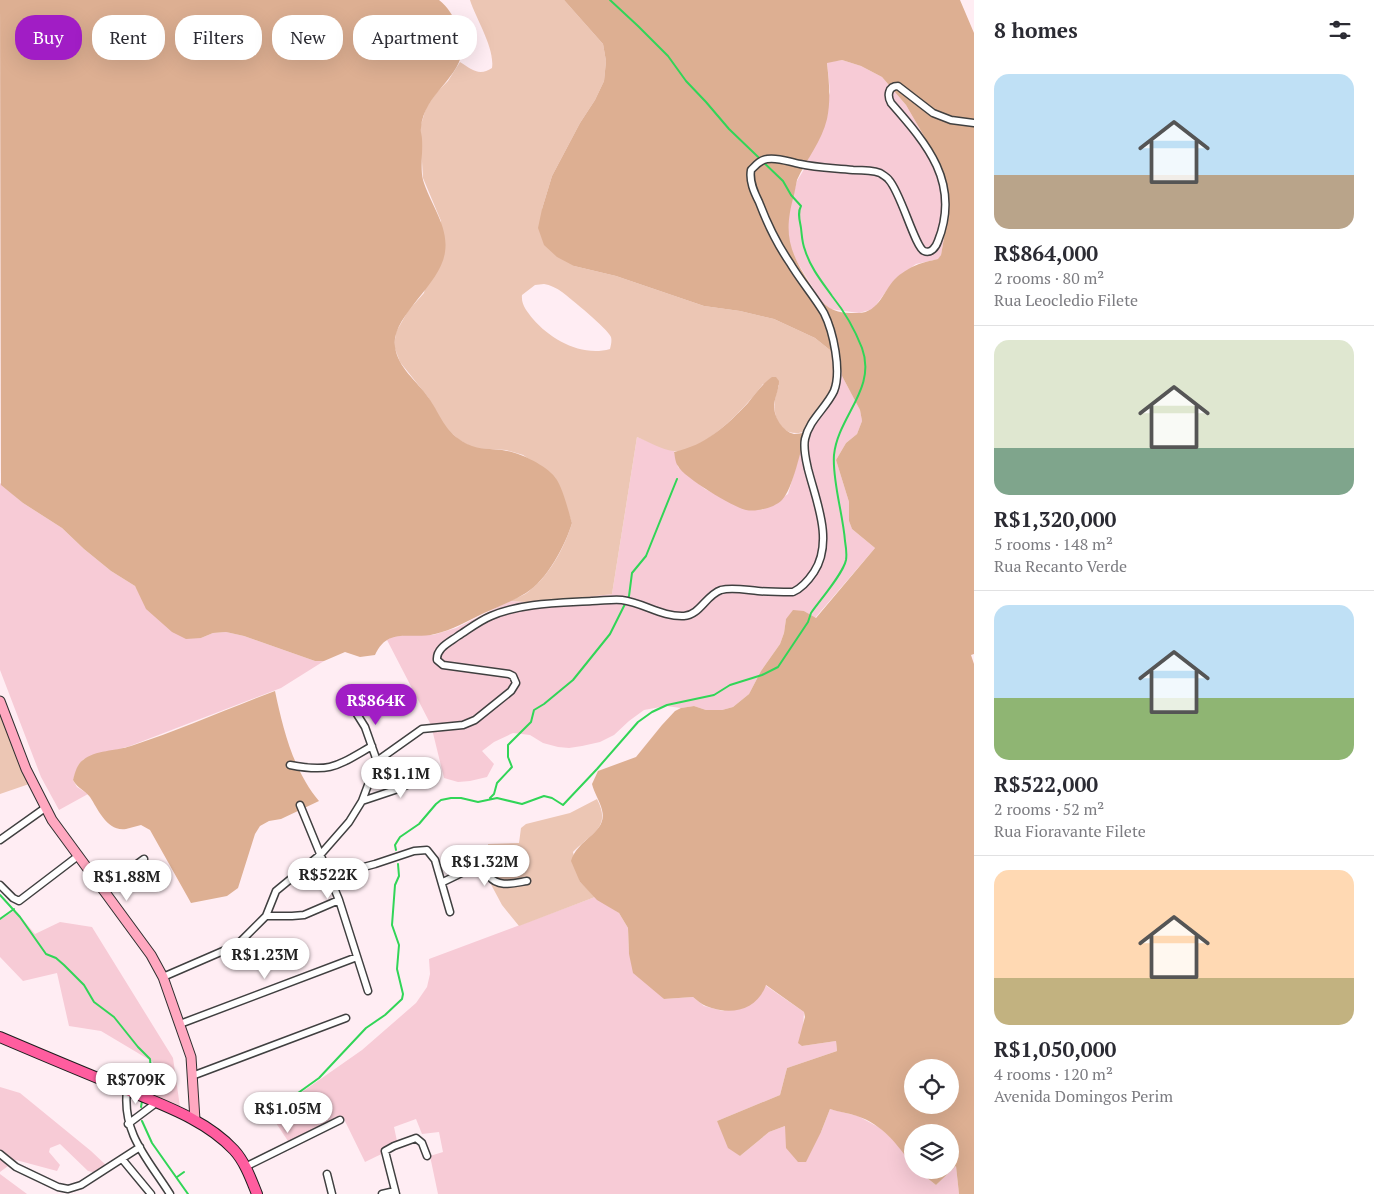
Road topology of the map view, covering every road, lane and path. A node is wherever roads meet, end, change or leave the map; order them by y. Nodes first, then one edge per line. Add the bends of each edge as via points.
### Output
1 (974, 124) edge
2 (0, 700) edge
3 (350, 702) dead end
4 (372, 746) junction
5 (377, 761) junction
6 (290, 765) dead end
7 (430, 775) dead end
8 (362, 802) junction
9 (300, 805) dead end
10 (45, 808) junction
11 (0, 840) edge
12 (321, 854) junction
13 (78, 856) junction
14 (144, 859) dead end
15 (330, 876) junction
16 (527, 881) dead end
17 (443, 882) junction
18 (0, 885) edge
19 (103, 889) junction
20 (339, 900) junction
21 (450, 912) dead end
22 (266, 916) junction
23 (358, 957) junction
24 (163, 977) junction
25 (368, 991) dead end
26 (346, 1018) dead end
27 (180, 1024) junction
28 (0, 1037) edge
29 (192, 1076) junction
30 (132, 1092) junction
31 (153, 1101) junction
32 (195, 1120) junction
33 (340, 1120) dead end
34 (128, 1124) junction
35 (140, 1147) junction
36 (0, 1154) edge
37 (427, 1156) dead end
38 (122, 1159) junction
39 (245, 1167) junction
40 (327, 1174) dead end
41 (396, 1192) edge
42 (151, 1194) edge
43 (170, 1194) edge
44 (257, 1194) edge
45 (332, 1194) edge
46 (382, 1194) edge

1 - 5 street via 933,113 898,86 889,92 891,103 928,148 944,185 943,225 936,245 927,252 918,245 892,183 879,173 801,165 775,158 764,159 751,170 751,180 768,225 789,263 824,313 834,340 837,361 834,390 810,424 804,440 818,501 823,546 819,565 800,589 793,592 721,590 686,616 674,616 616,600 516,608 489,616 440,649 437,660 443,665 509,674 515,680 514,687 469,723 418,731
2 - 10 street via 26,769
3 - 4 street
4 - 5 street
4 - 6 street via 325,769
5 - 8 street
7 - 8 street
8 - 12 street via 350,822
9 - 12 street
10 - 11 street
10 - 13 street
12 - 15 street
12 - 22 street via 276,891
13 - 18 street via 19,900
13 - 19 street
14 - 19 street
15 - 17 street via 419,849 430,852
15 - 20 street
16 - 17 street via 498,883 478,864
17 - 21 street
19 - 24 street
20 - 22 street via 304,915
20 - 23 street
22 - 24 street via 230,948
23 - 25 street
23 - 27 street
24 - 27 street
26 - 29 street
27 - 29 street via 191,1057
28 - 30 main road
29 - 32 street
30 - 31 main road
30 - 34 street via 126,1110
31 - 32 main road
31 - 34 street
32 - 39 main road via 234,1150
33 - 39 street
34 - 35 street
35 - 38 street
35 - 43 street
36 - 38 street via 16,1167 68,1189 81,1185
37 - 41 street via 422,1143 416,1138 387,1150 385,1156
38 - 42 street
39 - 44 main road
40 - 45 street
41 - 46 street

